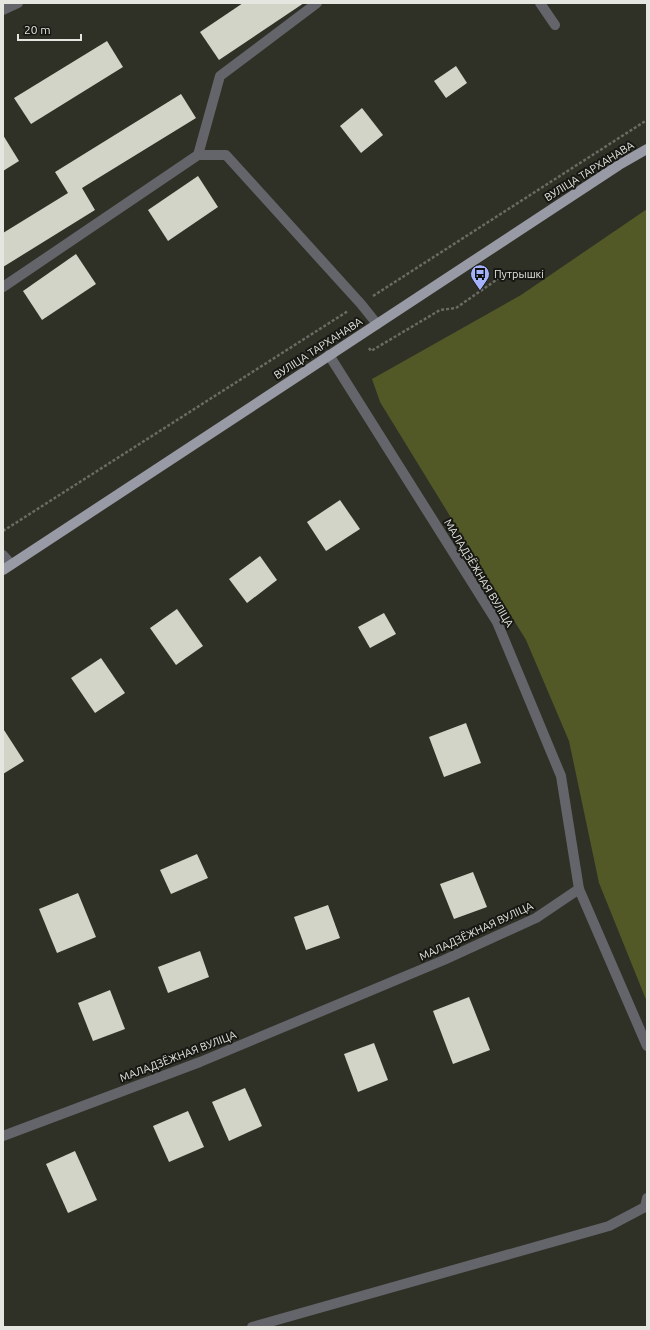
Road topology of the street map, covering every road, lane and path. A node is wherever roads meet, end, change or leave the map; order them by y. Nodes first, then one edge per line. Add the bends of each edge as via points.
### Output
1 (18, 3) edge
2 (317, 3) edge
3 (540, 3) edge
4 (3, 10) edge
5 (555, 24) dead end
6 (647, 120) edge
7 (647, 150) edge
8 (198, 155) junction
9 (502, 276) dead end
10 (3, 287) edge
11 (361, 304) junction
12 (346, 313) junction
13 (377, 324) junction
14 (360, 335) junction
15 (329, 355) junction
16 (3, 532) edge
17 (3, 555) edge
18 (7, 567) edge
19 (579, 889) junction
20 (647, 1046) edge
21 (3, 1136) edge
22 (647, 1198) edge
23 (252, 1327) edge

1 - 4 street
2 - 8 street via 220,76
3 - 5 street
6 - 11 path
7 - 13 main road, ВУЛІЦА ТАРХАНАВА via 619,165
8 - 10 street
8 - 11 street via 226,156
9 - 14 path via 456,308 440,310 371,351
11 - 12 path
11 - 13 street
12 - 14 path
12 - 16 path
13 - 14 main road, ВУЛІЦА ТАРХАНАВА
14 - 15 main road, ВУЛІЦА ТАРХАНАВА
15 - 18 main road, ВУЛІЦА ТАРХАНАВА
15 - 19 street, МАЛАДЗЁЖНАЯ ВУЛІЦА via 497,622 561,776
17 - 18 street
19 - 20 street
19 - 21 street, МАЛАДЗЁЖНАЯ ВУЛІЦА via 536,918 444,960 200,1062
22 - 23 street via 645,1207 609,1226

